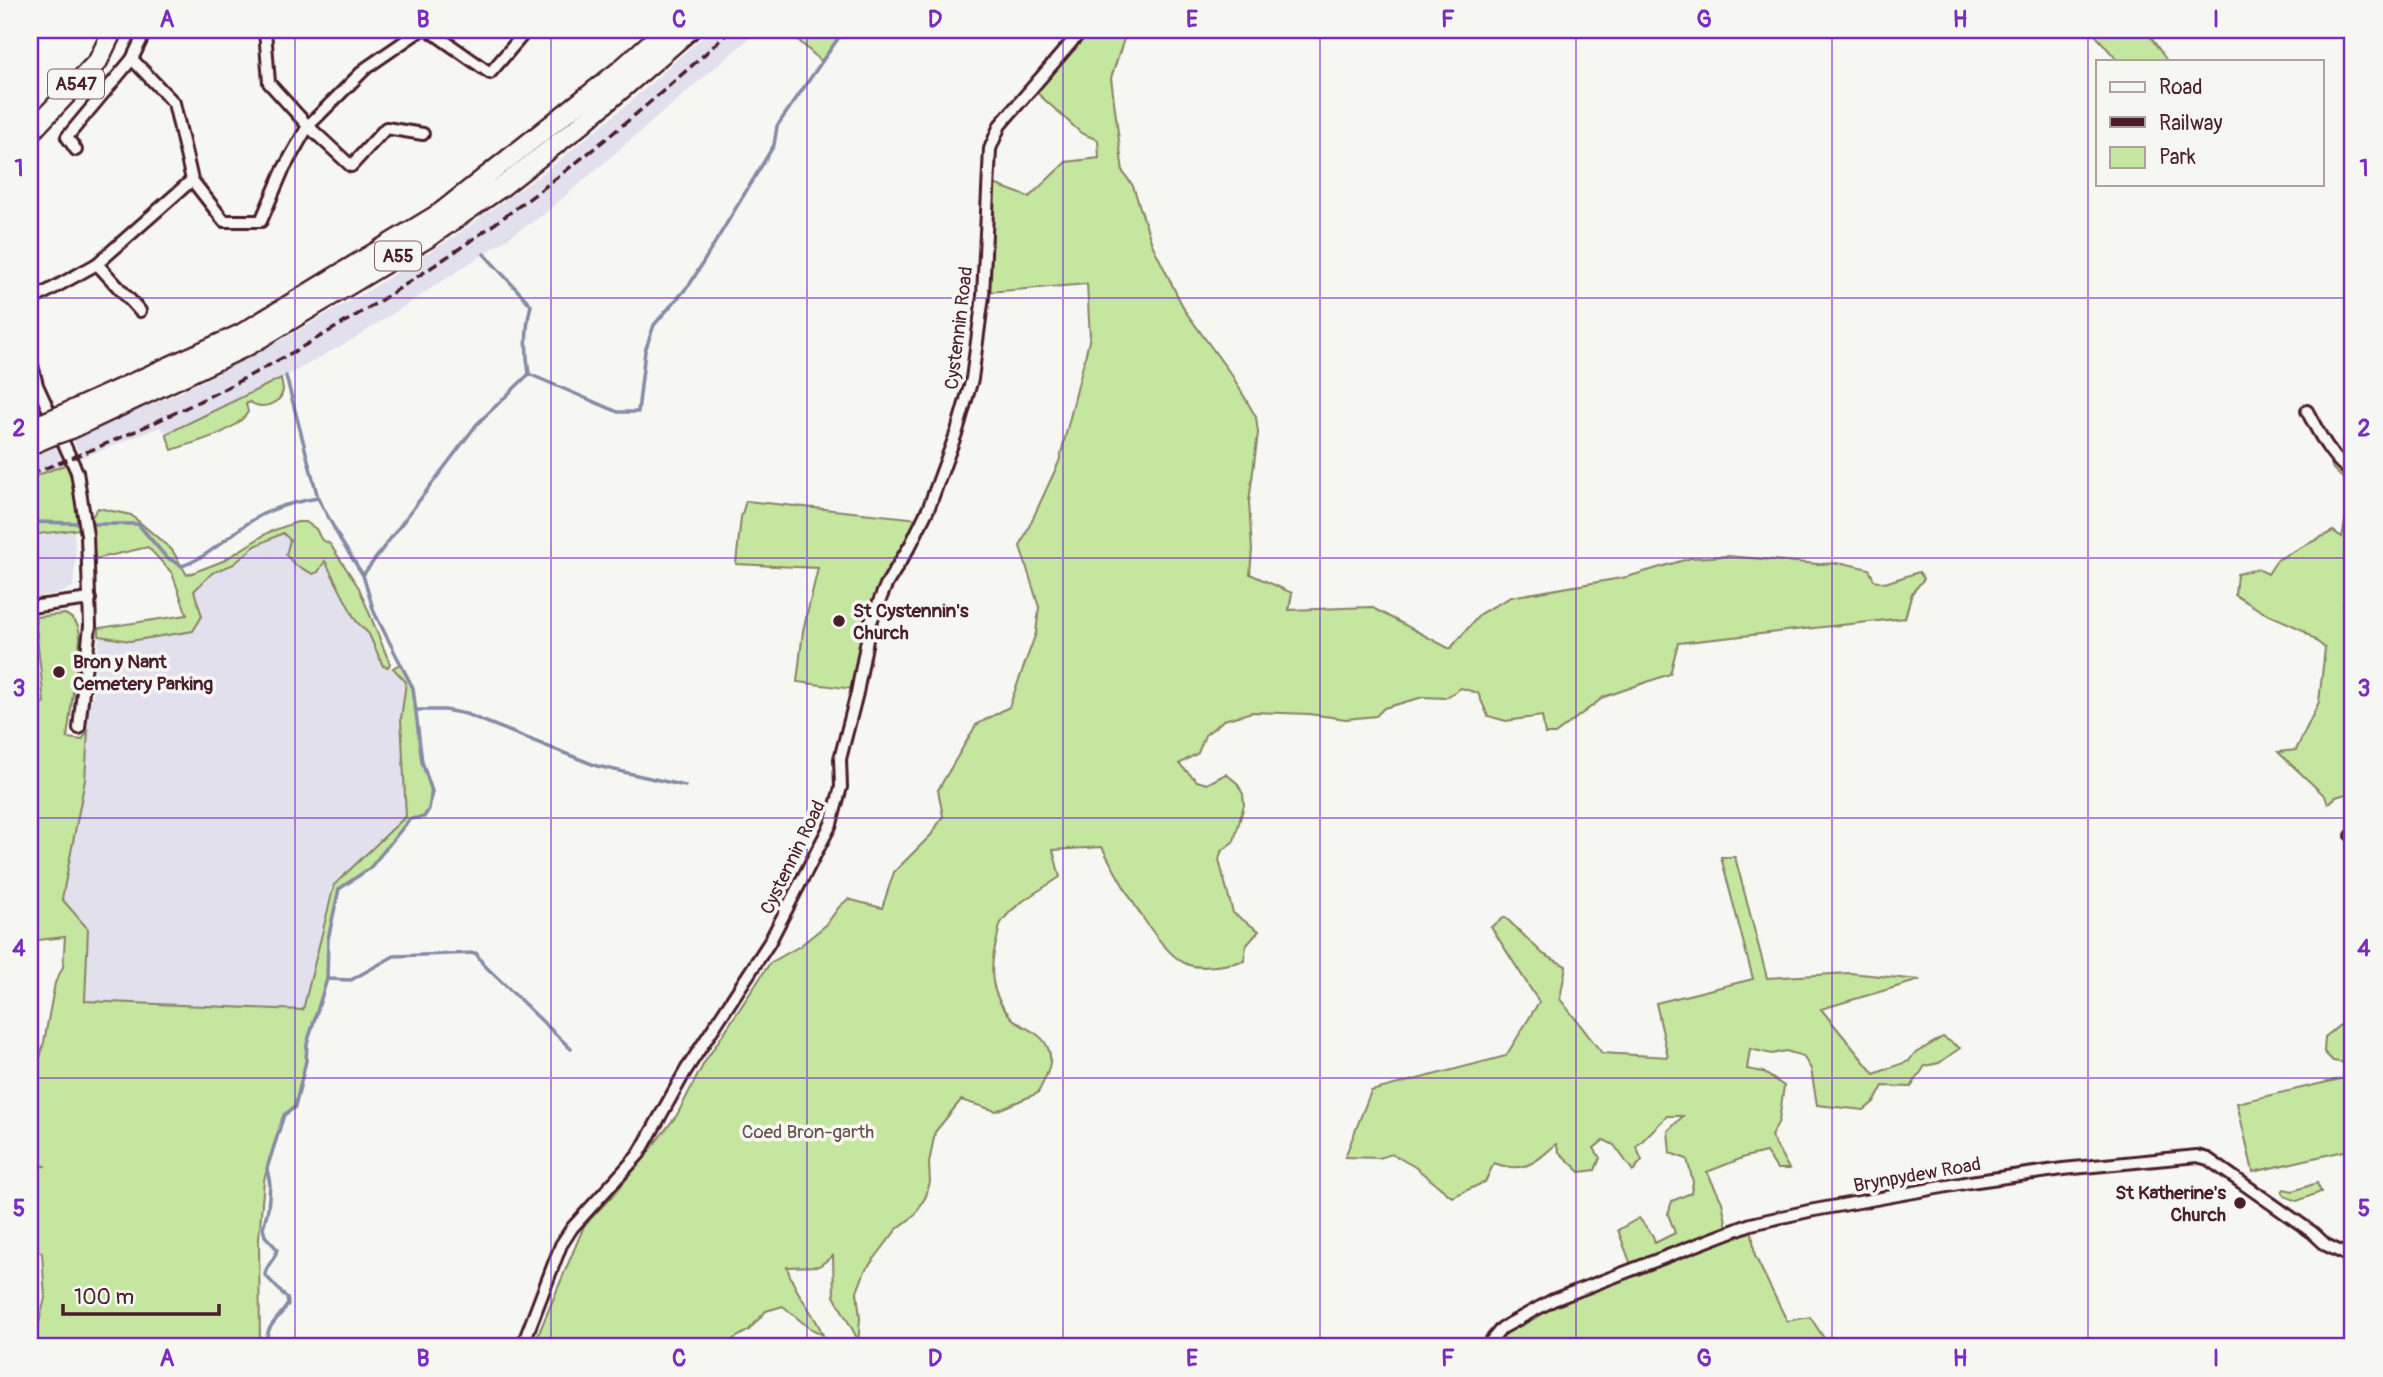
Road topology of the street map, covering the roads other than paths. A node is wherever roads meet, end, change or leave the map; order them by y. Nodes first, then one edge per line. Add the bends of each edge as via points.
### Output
1 (113, 30) edge
2 (146, 30) edge
3 (265, 30) edge
4 (421, 30) edge
5 (429, 30) edge
6 (527, 30) edge
7 (665, 30) edge
8 (690, 30) edge
9 (1082, 30) edge
10 (132, 58) junction
11 (308, 126) junction
12 (30, 133) edge
13 (423, 134) dead end
14 (76, 150) dead end
15 (192, 180) junction
16 (97, 264) junction
17 (30, 301) edge
18 (140, 311) dead end
19 (30, 358) edge
20 (2307, 411) dead end
21 (68, 421) junction
22 (42, 429) edge
23 (30, 444) edge
24 (2353, 473) edge
25 (90, 599) junction
26 (30, 607) edge
27 (79, 728) dead end
28 (2353, 1258) edge
29 (522, 1347) edge
30 (1486, 1347) edge

1 - 12 main road, A547 via 98,61
2 - 10 street
3 - 11 street via 269,83
4 - 11 street via 366,68
5 - 6 street via 490,73
7 - 21 main road, A55 via 440,213 242,334
8 - 21 main road, A55 via 578,127 426,239 249,345
9 - 29 street, Cystennin Road via 1000,125 990,149 983,296 972,379 929,507 874,611 839,759 841,787 831,824 769,943 685,1070 639,1154 561,1245
10 - 14 street via 67,137
10 - 15 street via 174,103
11 - 13 street via 351,166 386,128
11 - 15 street via 261,221 224,221
15 - 16 street
16 - 17 street
16 - 18 street
19 - 25 street via 37,385 77,472 87,535
20 - 24 street via 2342,466
21 - 22 main road, A55, bridge
22 - 23 main road, A55
25 - 26 street
25 - 27 street
28 - 30 street, Brynpydew Road via 2326,1245 2208,1159 2196,1156 2063,1169 1751,1224 1553,1300 1502,1328

